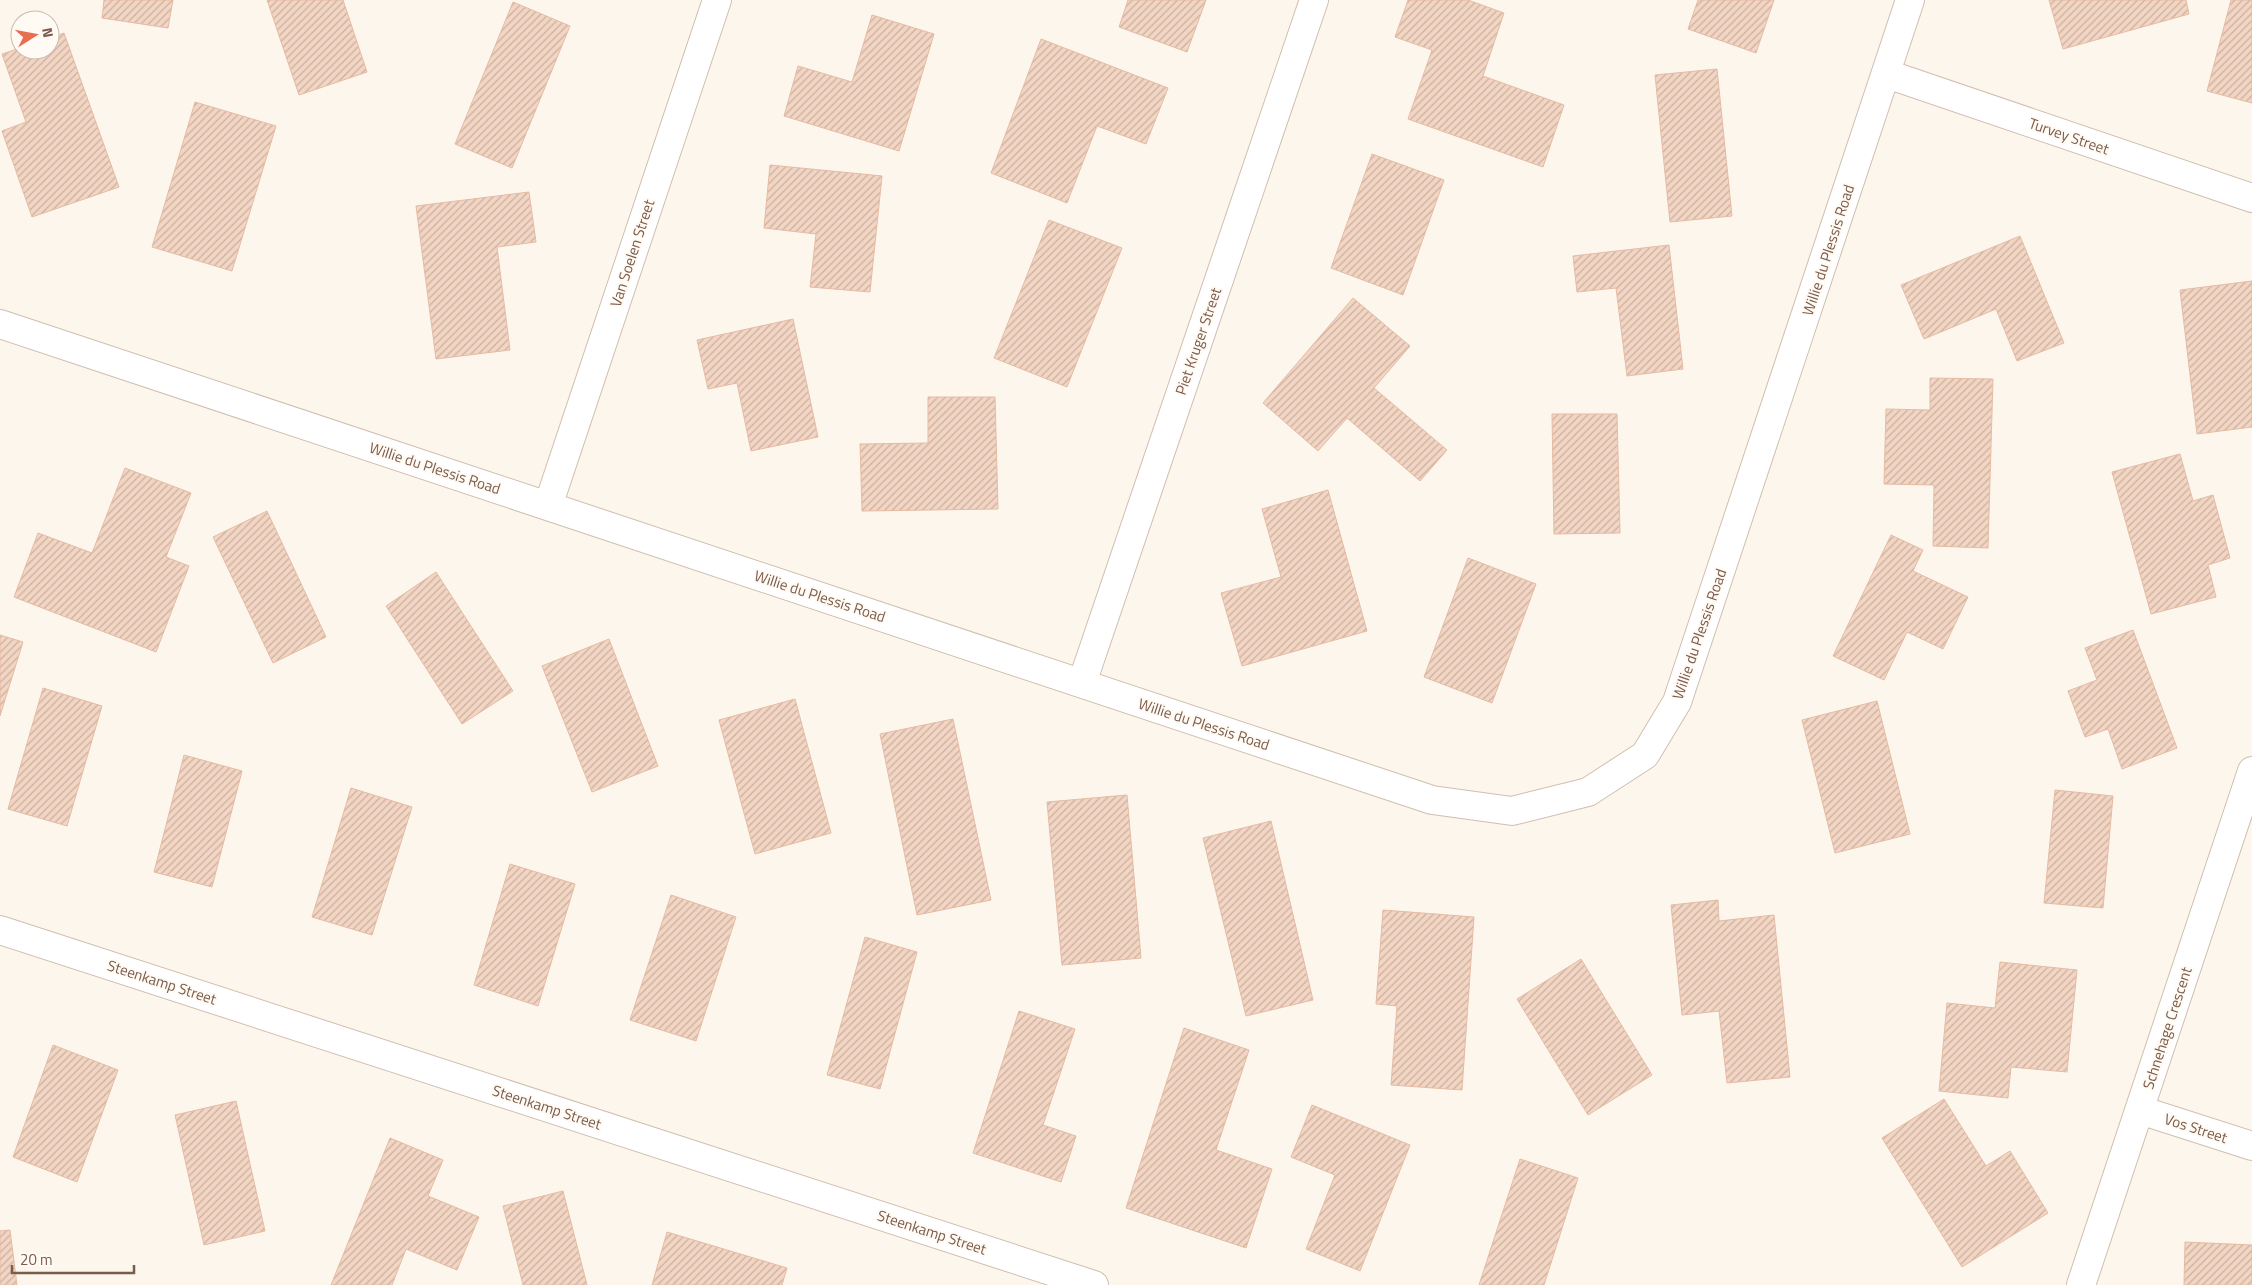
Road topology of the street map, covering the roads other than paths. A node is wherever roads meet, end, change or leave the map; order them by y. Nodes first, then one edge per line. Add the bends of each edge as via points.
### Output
1 (716, 0) edge
2 (1314, 0) edge
3 (1910, 0) edge
4 (1887, 74) junction
5 (2252, 198) edge
6 (0, 324) edge
7 (548, 506) junction
8 (1082, 683) junction
9 (2252, 771) edge
10 (0, 930) edge
11 (2140, 1110) junction
12 (2252, 1146) edge
13 (1094, 1285) edge
14 (2081, 1285) edge

1 - 7 street, Van Soelen Street
2 - 8 street, Piet Kruger Street
3 - 4 street, Willie du Plessis Road
4 - 5 street, Turvey Street
4 - 8 street, Willie du Plessis Road via 1677,702 1645,755 1588,792 1512,811 1432,800
6 - 7 street, Willie du Plessis Road
7 - 8 street, Willie du Plessis Road
9 - 11 street, Schnehage Crescent
10 - 13 street, Steenkamp Street
11 - 12 street, Vos Street
11 - 14 street, Schnehage Crescent

